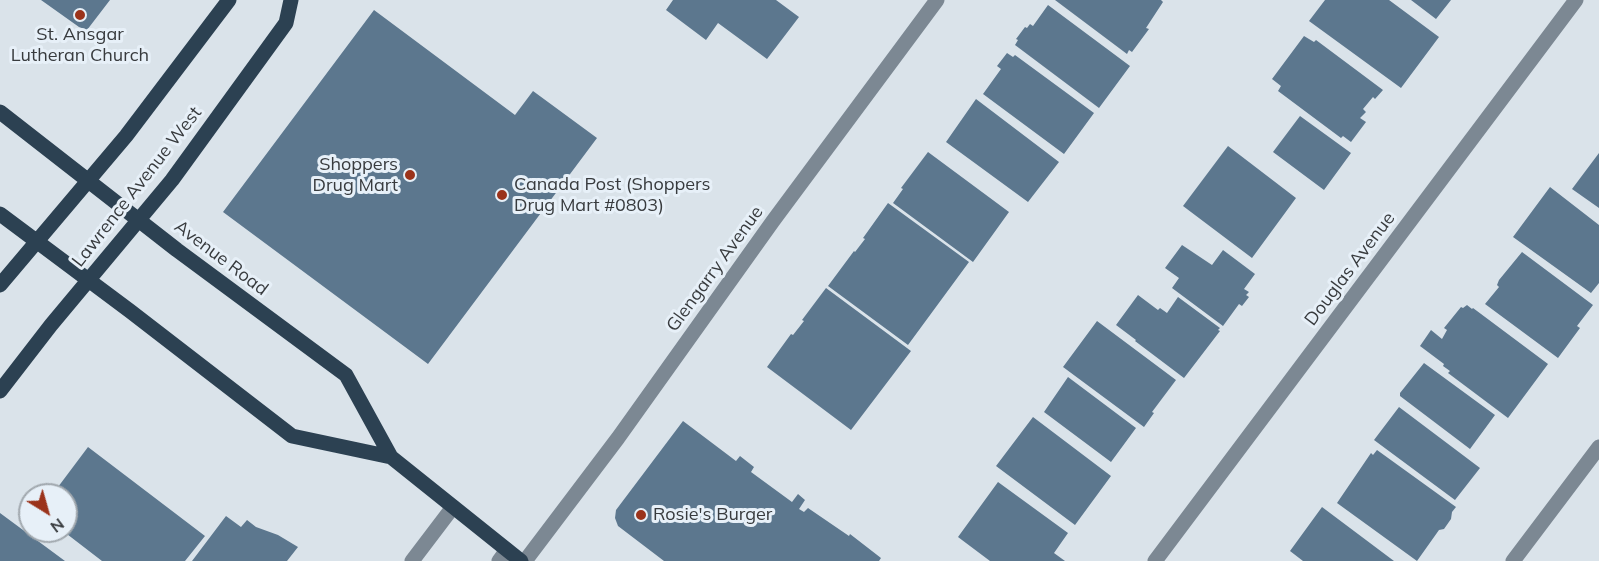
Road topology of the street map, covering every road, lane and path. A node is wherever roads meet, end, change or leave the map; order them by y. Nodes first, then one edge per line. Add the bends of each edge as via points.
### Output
1 (229, 0) edge
2 (291, 0) edge
3 (936, 0) edge
4 (1576, 0) edge
5 (0, 112) edge
6 (88, 180) junction
7 (0, 214) edge
8 (139, 220) junction
9 (36, 241) junction
10 (89, 280) junction
11 (0, 285) edge
12 (0, 391) edge
13 (1599, 447) edge
14 (391, 457) junction
15 (453, 507) junction
16 (503, 555) edge
17 (412, 561) edge
18 (523, 561) edge
19 (1155, 561) edge
20 (1514, 561) edge

1 - 6 main road
2 - 8 main road, Lawrence Avenue West via 286,23
3 - 18 street, Glengarry Avenue via 618,438
4 - 19 street, Douglas Avenue
5 - 6 main road, Avenue Road
6 - 8 main road, Avenue Road
6 - 9 main road
7 - 9 main road, Avenue Road
8 - 10 main road, Lawrence Avenue West
8 - 14 main road, Avenue Road via 346,375
9 - 10 main road, Avenue Road
9 - 11 main road
10 - 12 main road, Lawrence Avenue West
10 - 14 main road, Avenue Road via 292,436
13 - 20 street
14 - 15 main road, Avenue Road
15 - 16 main road, Avenue Road
15 - 17 street
16 - 18 main road, Avenue Road

